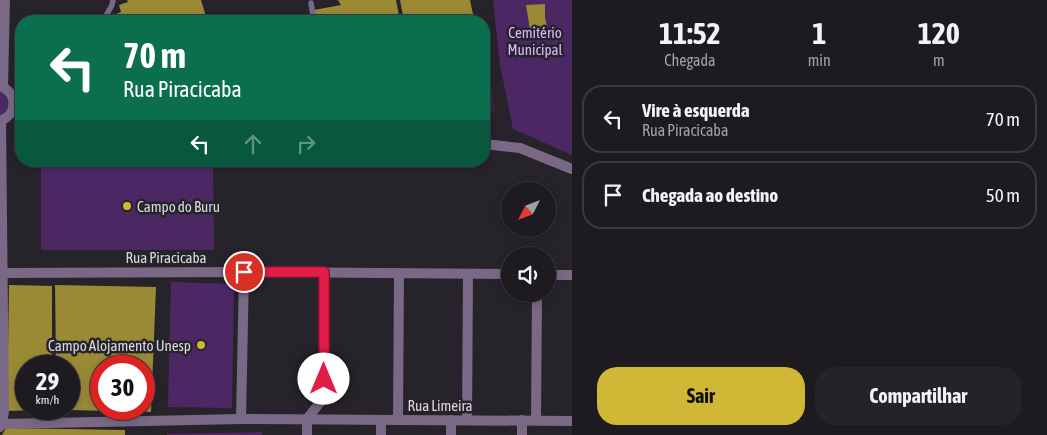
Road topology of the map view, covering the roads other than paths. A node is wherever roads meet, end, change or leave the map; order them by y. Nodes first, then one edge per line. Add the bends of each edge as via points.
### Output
1 (5, 0) edge
2 (113, 0) edge
3 (311, 3) dead end
4 (106, 15) edge
5 (313, 15) edge
6 (1, 86) edge
7 (15, 98) edge
8 (15, 113) edge
9 (1, 121) edge
10 (490, 145) edge
11 (572, 169) edge
12 (244, 272) junction
13 (324, 272) junction
14 (3, 273) junction
15 (399, 273) junction
16 (468, 274) junction
17 (501, 274) edge
18 (556, 275) edge
19 (572, 275) edge
20 (537, 302) edge
21 (241, 419) junction
22 (307, 420) junction
23 (381, 420) junction
24 (398, 420) junction
25 (451, 420) junction
26 (467, 420) junction
27 (522, 420) junction
28 (536, 420) junction
29 (572, 421) edge
30 (1, 426) edge
31 (307, 435) edge
32 (381, 435) edge
33 (451, 435) edge
34 (522, 435) edge

1 - 6 street
2 - 4 lane
3 - 5 lane
6 - 7 street
8 - 9 street
9 - 14 street
10 - 11 street via 520,148
12 - 13 street, Rua Piracicaba
12 - 14 street, Rua Piracicaba
12 - 21 street
13 - 15 street, Rua Piracicaba
13 - 22 street via 325,396
14 - 30 street via 4,411
15 - 16 street, Rua Piracicaba
15 - 24 street
16 - 17 street, Rua Piracicaba
16 - 26 street
18 - 19 street
20 - 28 street
21 - 22 street, Rua Limeira
21 - 30 street, Rua Limeira
22 - 23 street, Rua Limeira
22 - 31 street
23 - 24 street, Rua Limeira
23 - 32 street
24 - 25 street, Rua Limeira
25 - 26 street, Rua Limeira
25 - 33 street
26 - 27 street, Rua Limeira
27 - 28 street, Rua Limeira
27 - 34 street
28 - 29 street, Rua Limeira

